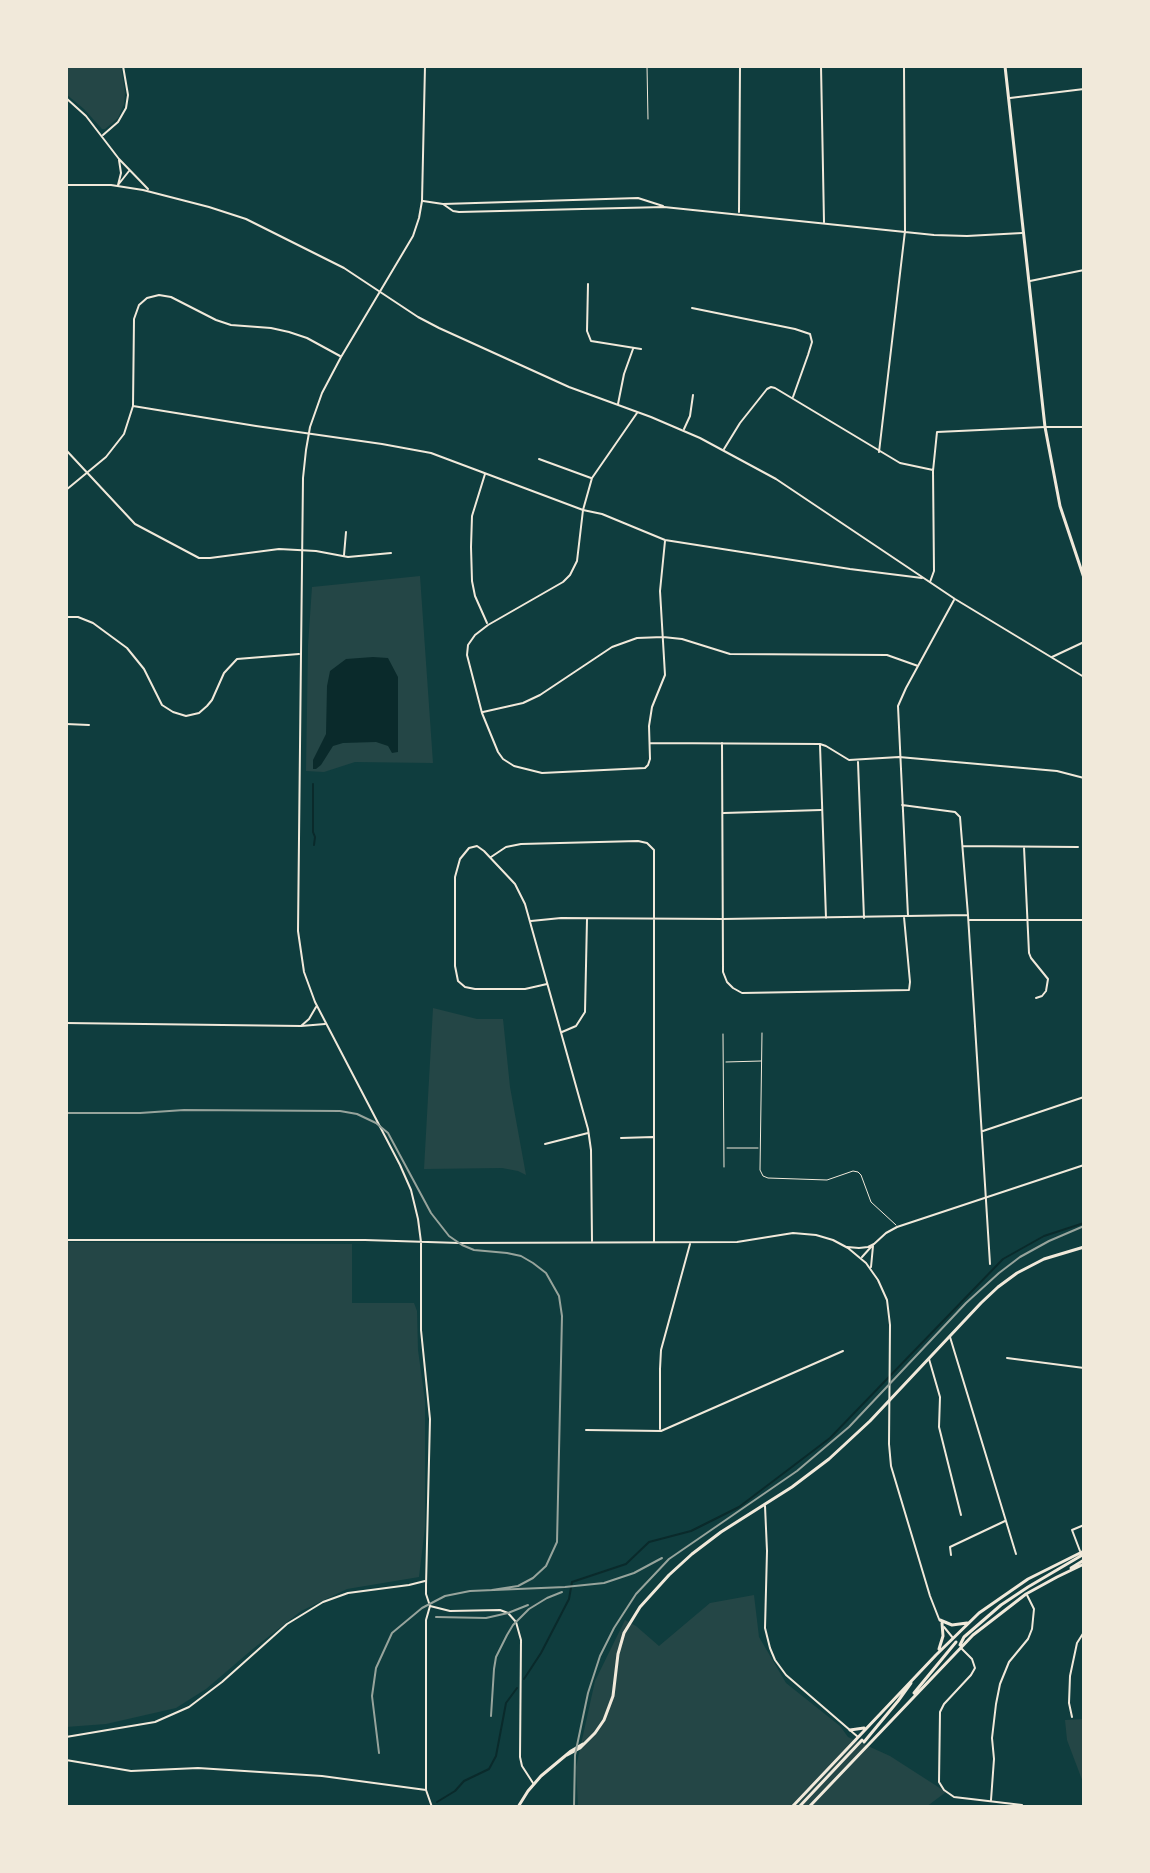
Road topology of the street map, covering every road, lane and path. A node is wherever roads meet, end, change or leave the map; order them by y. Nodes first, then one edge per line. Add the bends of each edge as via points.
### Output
1 (123, 66) edge
2 (425, 66) edge
3 (647, 66) edge
4 (740, 66) edge
5 (821, 66) edge
6 (904, 66) edge
7 (1005, 66) edge
8 (1084, 89) edge
9 (66, 98) edge
10 (1009, 98) junction
11 (648, 119) dead end
12 (102, 136) junction
13 (119, 159) junction
14 (129, 171) junction
15 (66, 185) edge
16 (118, 185) junction
17 (150, 191) junction
18 (422, 201) junction
19 (443, 204) junction
20 (664, 207) junction
21 (739, 213) junction
22 (824, 223) junction
23 (905, 231) junction
24 (1024, 233) junction
25 (1084, 270) edge
26 (1029, 281) junction
27 (588, 284) dead end
28 (380, 291) junction
29 (692, 308) dead end
30 (633, 348) junction
31 (641, 349) dead end
32 (341, 357) junction
33 (693, 395) dead end
34 (793, 399) junction
35 (618, 405) junction
36 (133, 406) junction
37 (638, 412) junction
38 (1045, 427) junction
39 (1084, 427) edge
40 (684, 430) junction
41 (308, 433) junction
42 (66, 450) edge
43 (724, 450) junction
44 (879, 452) junction
45 (539, 459) dead end
46 (933, 471) junction
47 (86, 472) junction
48 (485, 473) junction
49 (592, 478) junction
50 (66, 490) edge
51 (583, 510) junction
52 (346, 532) dead end
53 (665, 540) junction
54 (303, 550) junction
55 (391, 553) dead end
56 (344, 557) junction
57 (922, 578) junction
58 (1084, 578) edge
59 (930, 583) junction
60 (955, 599) junction
61 (66, 617) edge
62 (488, 625) junction
63 (663, 637) junction
64 (1084, 642) edge
65 (301, 654) junction
66 (1051, 657) junction
67 (918, 666) junction
68 (1084, 677) edge
69 (482, 713) junction
70 (66, 724) edge
71 (89, 725) dead end
72 (649, 743) junction
73 (722, 743) junction
74 (820, 744) junction
75 (899, 757) junction
76 (858, 761) junction
77 (1084, 778) edge
78 (902, 805) junction
79 (821, 810) junction
80 (722, 813) junction
81 (962, 846) junction
82 (1024, 847) junction
83 (1078, 847) dead end
84 (491, 858) junction
85 (906, 917) junction
86 (587, 918) junction
87 (655, 918) junction
88 (826, 918) junction
89 (864, 918) junction
90 (968, 918) junction
91 (723, 919) junction
92 (1027, 920) junction
93 (1084, 920) edge
94 (530, 922) junction
95 (547, 984) junction
96 (1036, 998) dead end
97 (316, 1006) junction
98 (66, 1023) edge
99 (325, 1024) junction
100 (301, 1026) junction
101 (561, 1033) junction
102 (762, 1033) dead end
103 (723, 1034) dead end
104 (762, 1061) junction
105 (723, 1062) junction
106 (1084, 1097) edge
107 (982, 1131) junction
108 (589, 1132) junction
109 (654, 1137) junction
110 (621, 1138) dead end
111 (545, 1144) dead end
112 (723, 1148) junction
113 (760, 1148) junction
114 (1084, 1165) edge
115 (724, 1167) dead end
116 (987, 1197) junction
117 (897, 1227) junction
118 (66, 1240) edge
119 (421, 1242) junction
120 (592, 1242) junction
121 (654, 1242) junction
122 (690, 1242) junction
123 (874, 1244) junction
124 (846, 1247) junction
125 (1084, 1247) edge
126 (861, 1258) junction
127 (990, 1264) dead end
128 (872, 1270) junction
129 (950, 1335) junction
130 (843, 1351) dead end
131 (929, 1358) junction
132 (1007, 1358) dead end
133 (1084, 1368) edge
134 (586, 1430) dead end
135 (661, 1431) junction
136 (765, 1505) junction
137 (961, 1515) dead end
138 (1006, 1520) junction
139 (1084, 1525) edge
140 (1016, 1554) dead end
141 (951, 1555) dead end
142 (1083, 1556) edge
143 (426, 1581) junction
144 (1026, 1594) junction
145 (430, 1606) junction
146 (970, 1621) junction
147 (941, 1622) junction
148 (1084, 1632) edge
149 (954, 1640) junction
150 (960, 1647) junction
151 (936, 1655) junction
152 (915, 1677) junction
153 (910, 1700) junction
154 (1072, 1717) dead end
155 (867, 1727) junction
156 (850, 1730) junction
157 (66, 1737) edge
158 (862, 1741) junction
159 (66, 1760) edge
160 (534, 1784) junction
161 (426, 1790) junction
162 (991, 1801) junction
163 (1022, 1805) edge
164 (432, 1807) edge
165 (518, 1807) edge
166 (792, 1807) edge
167 (799, 1807) edge
168 (809, 1807) edge

1 - 12 street via 126,108
2 - 18 street
3 - 11 lane
4 - 21 street
5 - 22 street
6 - 23 street
7 - 10 main road
8 - 10 street
9 - 12 street
10 - 24 main road
12 - 13 street
13 - 14 street
13 - 16 street
14 - 16 street
14 - 17 street
15 - 16 street
16 - 17 street
17 - 28 street via 246,219
18 - 19 street
18 - 28 street via 413,236
19 - 20 street via 638,198
19 - 20 street via 459,212
20 - 21 street
21 - 22 street
22 - 23 street
23 - 24 street via 957,236
23 - 44 street
24 - 26 main road
25 - 26 street
26 - 38 main road
27 - 30 street via 591,341
28 - 32 street
28 - 35 street via 439,328
29 - 34 street via 810,334
30 - 31 street
30 - 35 street
32 - 36 street via 307,338 231,325 159,295 139,305 134,319
32 - 41 street
33 - 40 street
34 - 43 street via 767,389
34 - 44 street
35 - 37 street
36 - 41 street
36 - 47 street via 124,434
37 - 40 street
37 - 49 street
38 - 39 street
38 - 46 street via 937,432
38 - 58 main road via 1060,506
40 - 43 street
41 - 48 street via 431,453
41 - 54 street
42 - 47 street
43 - 57 street
44 - 46 street
45 - 49 street
46 - 59 street
47 - 50 street
47 - 54 street via 135,524 199,558
48 - 51 street
48 - 62 street via 472,516 471,568 475,596
49 - 51 street
51 - 53 street
51 - 62 street via 577,561 570,575
52 - 56 street
53 - 57 street
53 - 63 street
54 - 56 street
54 - 65 street
55 - 56 street
57 - 59 street
59 - 60 street
60 - 66 street
60 - 67 street
61 - 65 street via 93,623 127,648 162,705 186,716 207,706 237,659
62 - 69 street via 468,645 467,655
63 - 67 street via 730,654 884,654
63 - 69 street via 637,638 612,647 540,695
63 - 72 street via 665,675 652,707
64 - 66 street
65 - 97 street via 298,931
66 - 68 street
67 - 75 street via 898,706
69 - 72 street via 503,759 531,772 645,768
70 - 71 street
72 - 73 street
73 - 74 street
73 - 80 street
74 - 76 street
74 - 79 street
75 - 76 street
75 - 77 street
75 - 78 street
76 - 89 street
78 - 81 street via 959,814
78 - 85 street
79 - 80 street
79 - 88 street
80 - 91 street
81 - 82 street
81 - 90 street
82 - 83 street
82 - 92 street
84 - 87 street via 516,844 645,842 655,855
84 - 94 street via 517,887
84 - 95 street via 474,846 457,866 457,978 472,989
85 - 89 street
85 - 90 street
85 - 91 street via 909,990 742,993 723,972
86 - 87 street
86 - 94 street
86 - 101 street via 585,1012 576,1026
87 - 91 street
87 - 109 street
88 - 89 street
88 - 91 street
90 - 92 street
90 - 107 street
92 - 93 street
92 - 96 street via 1031,958 1048,979 1046,991
94 - 95 street
95 - 101 street
97 - 99 street
97 - 100 street
98 - 100 street
99 - 100 street
99 - 119 street via 405,1176
101 - 108 street
102 - 104 lane
103 - 105 lane
104 - 105 lane
104 - 113 lane
105 - 112 lane
106 - 107 street
107 - 116 street
108 - 111 street
108 - 120 street
109 - 110 street
109 - 121 street
112 - 113 lane
112 - 115 lane
113 - 117 lane via 760,1170 768,1178 827,1180 858,1172 871,1202
114 - 116 street
116 - 117 street
116 - 127 street
117 - 123 street
118 - 119 street
119 - 120 street
119 - 143 street via 421,1330 430,1419
120 - 121 street
121 - 122 street
122 - 124 street via 743,1242 803,1233
122 - 135 street via 661,1350
123 - 124 street
123 - 126 street
123 - 128 street
124 - 126 street
125 - 129 main road via 1017,1273
126 - 128 street
128 - 147 street via 888,1305 889,1450 894,1477
129 - 131 main road
129 - 138 street
130 - 135 street
131 - 136 main road via 840,1450
131 - 137 street
132 - 133 street
134 - 135 street
136 - 156 street via 765,1628 770,1648 786,1675
136 - 160 main road via 692,1554 640,1607 620,1643 604,1720
138 - 140 street
138 - 141 street via 950,1547
139 - 142 street via 1072,1530
142 - 144 main road via 1068,1571
142 - 146 main road via 1051,1566
142 - 150 main road via 1001,1605 964,1637
143 - 145 street
143 - 157 street via 323,1602 287,1624 189,1707 155,1722
144 - 150 main road
144 - 162 street via 1034,1624 1009,1662 997,1697
145 - 160 street via 500,1610 516,1622 521,1635 520,1757
145 - 161 street
146 - 147 main road
146 - 149 main road
147 - 149 street
147 - 151 main road via 943,1639
148 - 154 street via 1070,1676
149 - 150 street
149 - 151 main road
149 - 153 main road
150 - 153 main road
150 - 162 street via 975,1668 941,1708 939,1777 949,1794
151 - 152 main road
152 - 155 main road
152 - 158 main road
153 - 158 main road
155 - 156 main road
155 - 158 main road
156 - 158 street
158 - 166 main road
158 - 167 main road
158 - 168 main road
159 - 161 street via 131,1771 198,1768 307,1775
160 - 165 main road
161 - 164 street
162 - 163 street

